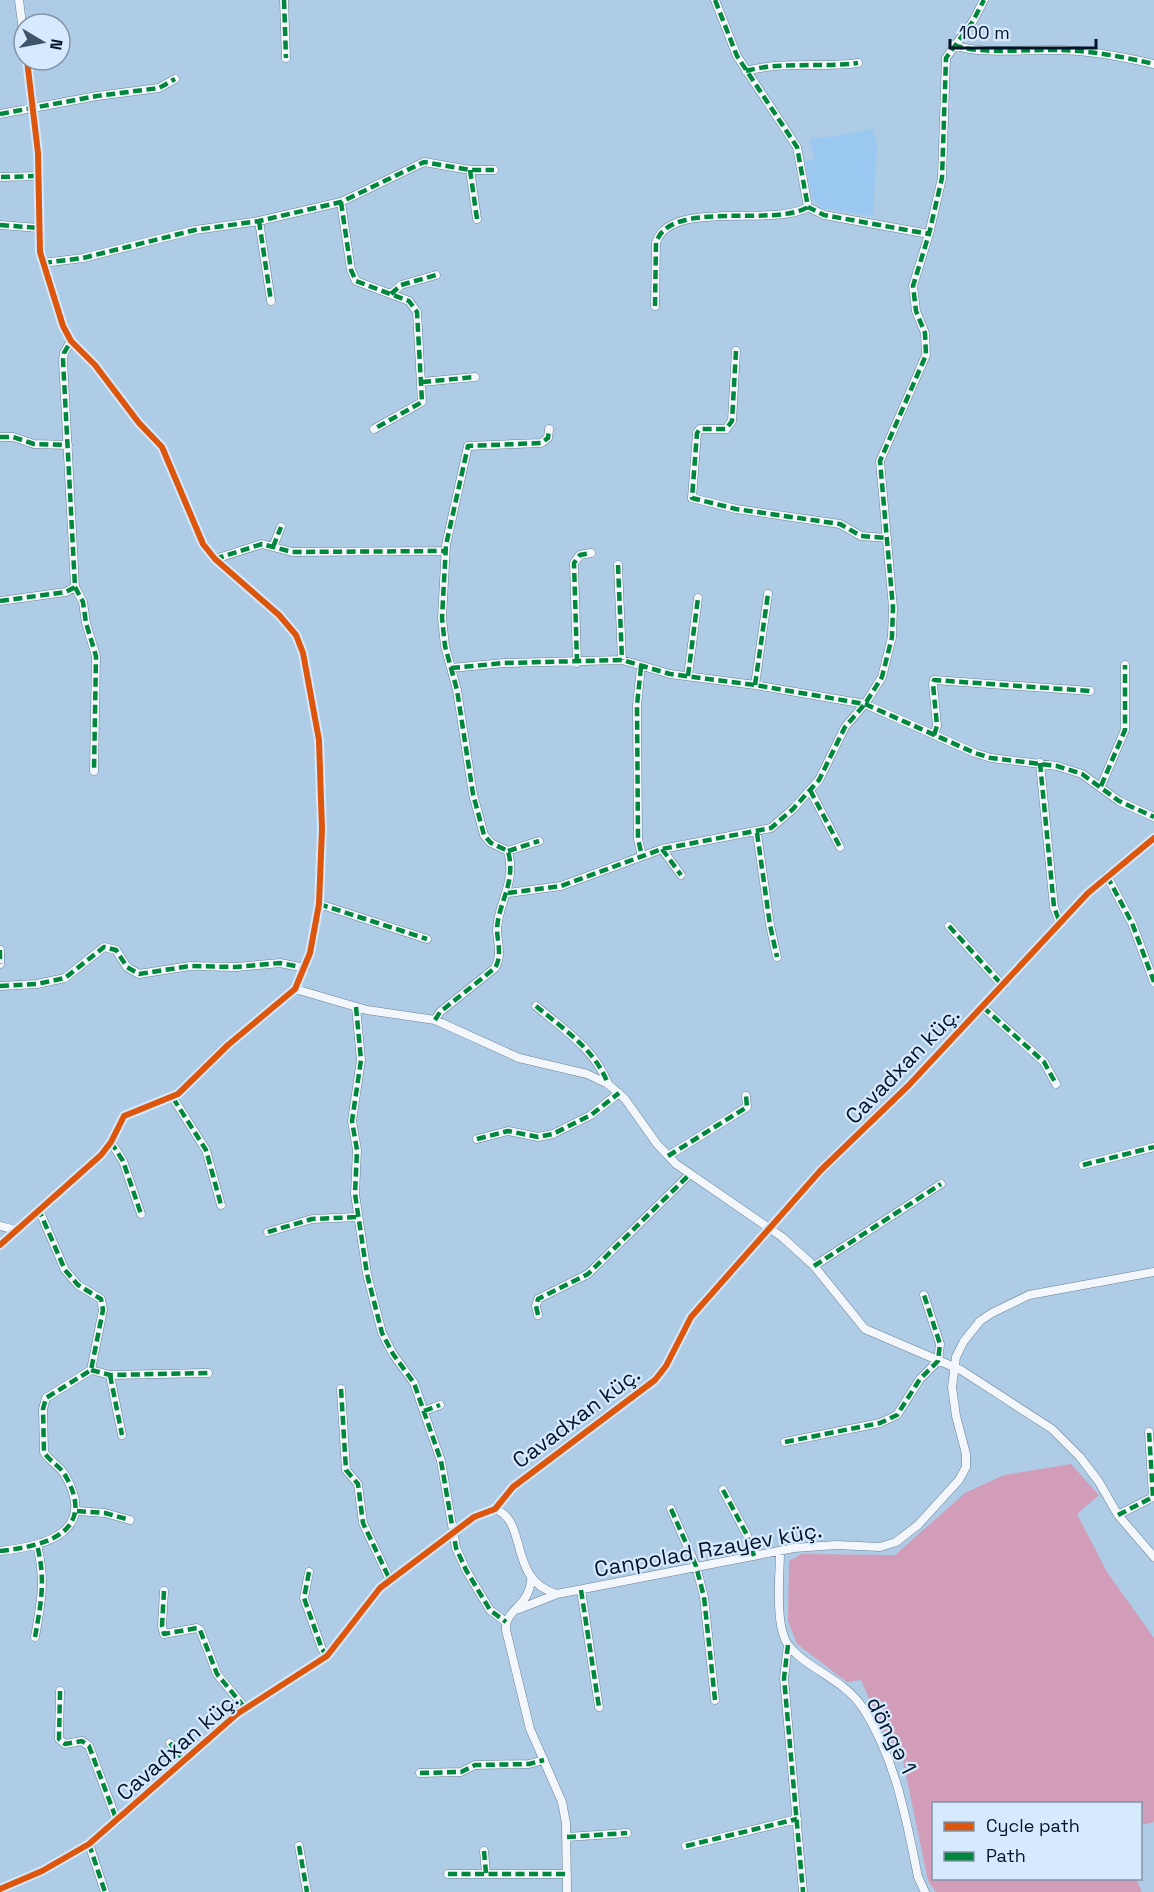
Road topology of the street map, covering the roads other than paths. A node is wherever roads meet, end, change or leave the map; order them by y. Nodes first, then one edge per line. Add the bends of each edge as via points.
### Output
1 (284, 0) edge
2 (715, 0) edge
3 (984, 0) edge
4 (954, 45) junction
5 (286, 58) dead end
6 (858, 63) dead end
7 (1154, 64) edge
8 (746, 71) junction
9 (28, 72) edge
10 (175, 79) dead end
11 (33, 108) junction
12 (0, 114) edge
13 (470, 170) junction
14 (494, 170) dead end
15 (39, 176) junction
16 (1, 177) edge
17 (341, 202) junction
18 (808, 207) junction
19 (477, 219) dead end
20 (259, 221) junction
21 (0, 225) edge
22 (39, 228) junction
23 (929, 234) junction
24 (43, 263) junction
25 (436, 275) dead end
26 (391, 294) junction
27 (271, 301) dead end
28 (655, 306) dead end
29 (71, 340) junction
30 (736, 351) dead end
31 (475, 377) dead end
32 (422, 382) junction
33 (374, 429) dead end
34 (549, 429) dead end
35 (0, 437) edge
36 (68, 445) junction
37 (282, 527) dead end
38 (887, 538) junction
39 (273, 547) junction
40 (445, 551) junction
41 (591, 553) dead end
42 (215, 559) junction
43 (618, 565) dead end
44 (75, 587) junction
45 (768, 594) dead end
46 (698, 598) dead end
47 (0, 601) edge
48 (622, 660) junction
49 (577, 663) junction
50 (1125, 665) dead end
51 (641, 667) junction
52 (451, 668) junction
53 (688, 676) junction
54 (755, 685) junction
55 (1090, 691) dead end
56 (865, 704) junction
57 (934, 735) junction
58 (1040, 763) junction
59 (94, 771) dead end
60 (1101, 786) junction
61 (810, 790) junction
62 (1154, 817) edge
63 (757, 833) junction
64 (1154, 838) edge
65 (539, 841) dead end
66 (840, 847) dead end
67 (662, 849) junction
68 (508, 851) junction
69 (642, 856) junction
70 (681, 875) dead end
71 (1107, 876) junction
72 (508, 893) junction
73 (319, 904) junction
74 (1060, 922) junction
75 (949, 926) dead end
76 (427, 939) dead end
77 (0, 950) edge
78 (777, 957) dead end
79 (0, 964) edge
80 (305, 968) junction
81 (1154, 982) edge
82 (0, 986) edge
83 (1002, 986) junction
84 (295, 989) junction
85 (536, 1006) dead end
86 (356, 1007) junction
87 (983, 1007) junction
88 (435, 1020) junction
89 (608, 1084) junction
90 (1056, 1084) dead end
91 (619, 1093) junction
92 (746, 1096) dead end
93 (173, 1098) junction
94 (477, 1139) dead end
95 (111, 1142) junction
96 (1154, 1147) edge
97 (668, 1156) junction
98 (1083, 1165) dead end
99 (689, 1175) junction
100 (941, 1184) dead end
101 (221, 1205) dead end
102 (39, 1210) junction
103 (141, 1214) dead end
104 (357, 1218) junction
105 (0, 1226) edge
106 (769, 1227) junction
107 (16, 1230) junction
108 (268, 1232) dead end
109 (0, 1245) edge
110 (814, 1266) junction
111 (1154, 1272) edge
112 (924, 1295) dead end
113 (538, 1315) dead end
114 (938, 1361) junction
115 (954, 1367) junction
116 (91, 1370) junction
117 (208, 1373) dead end
118 (110, 1375) junction
119 (341, 1389) dead end
120 (440, 1405) dead end
121 (424, 1411) junction
122 (1149, 1432) dead end
123 (122, 1436) dead end
124 (785, 1442) dead end
125 (723, 1490) dead end
126 (495, 1509) junction
127 (671, 1509) dead end
128 (77, 1511) junction
129 (1118, 1515) junction
130 (130, 1520) dead end
131 (452, 1533) junction
132 (38, 1545) junction
133 (0, 1551) edge
134 (780, 1551) junction
135 (754, 1556) junction
136 (1154, 1557) edge
137 (696, 1566) junction
138 (309, 1572) dead end
139 (390, 1580) junction
140 (531, 1580) junction
141 (581, 1590) junction
142 (164, 1591) dead end
143 (557, 1594) junction
144 (516, 1610) junction
145 (506, 1622) junction
146 (35, 1637) dead end
147 (788, 1645) junction
148 (327, 1656) junction
149 (60, 1691) dead end
150 (715, 1700) dead end
151 (599, 1707) dead end
152 (245, 1708) junction
153 (170, 1743) dead end
154 (544, 1760) junction
155 (184, 1761) junction
156 (420, 1773) dead end
157 (796, 1819) junction
158 (117, 1821) junction
159 (627, 1833) dead end
160 (567, 1837) junction
161 (89, 1844) junction
162 (299, 1846) dead end
163 (686, 1846) dead end
164 (484, 1851) dead end
165 (448, 1874) dead end
166 (486, 1874) junction
167 (567, 1874) junction
168 (0, 1889) edge
169 (105, 1892) edge
170 (307, 1892) edge
171 (567, 1892) edge
172 (803, 1892) edge
173 (925, 1892) edge

1 - 5 street
2 - 8 street
3 - 4 street
4 - 7 street via 971,50 1075,51
4 - 23 street via 945,65 942,178
6 - 8 street
8 - 18 street via 798,147
9 - 11 street
10 - 11 street via 159,88
11 - 12 street
11 - 15 street
13 - 14 street
13 - 17 street via 424,162
13 - 19 street
15 - 16 street
15 - 22 street
17 - 20 street
17 - 26 street via 356,281
18 - 23 street via 824,215
18 - 28 street via 792,215 718,216 668,226 656,243
20 - 24 street
20 - 27 street
21 - 22 street
22 - 24 street
23 - 38 street via 913,286 916,311 925,333 926,355 880,461
24 - 29 street via 54,305
25 - 26 street via 401,285
26 - 32 street via 414,304 417,312
29 - 36 street via 63,360
29 - 42 street via 162,447 198,534
30 - 38 street via 732,421 726,429 700,429 697,433 692,498 736,509 840,524 869,538
31 - 32 street
32 - 33 street via 419,406
34 - 40 street via 548,438 541,443 468,446
35 - 36 street
36 - 44 street
37 - 39 street
38 - 56 street via 892,637 882,677
39 - 40 street via 292,552
39 - 42 street via 247,547
40 - 52 street via 442,618
41 - 49 street via 580,555 574,563
42 - 73 street via 288,625 303,652 321,760
43 - 48 street
44 - 47 street via 66,592
44 - 59 street via 83,602 96,656
45 - 54 street
46 - 53 street
48 - 49 street
48 - 51 street
49 - 52 street
50 - 60 street via 1125,730
51 - 53 street
51 - 69 street via 637,716 638,839
52 - 68 street via 484,835
53 - 54 street
54 - 56 street
55 - 57 street via 934,680
56 - 57 street
56 - 61 street via 845,727
57 - 58 street via 991,758
58 - 60 street via 1082,774
58 - 74 street via 1054,907
60 - 62 street via 1119,801
61 - 63 street via 782,820
61 - 66 street
63 - 67 street
63 - 78 street
64 - 71 street, Cavadxan küç.
65 - 68 street
67 - 69 street
67 - 70 street
68 - 72 street
69 - 72 street via 561,886
71 - 74 street, Cavadxan küç.
71 - 81 street via 1132,923
72 - 88 street via 498,923 495,968
73 - 76 street
73 - 80 street
74 - 83 street, Cavadxan küç.
75 - 83 street
77 - 79 street
80 - 82 street via 280,963 190,966 139,974 127,967 116,950 104,947 64,978
80 - 84 street
83 - 87 street, Cavadxan küç.
84 - 86 street
84 - 93 street
85 - 89 street via 585,1047 600,1065
86 - 88 street
86 - 104 street via 362,1060 352,1121 357,1150
87 - 90 street via 1044,1062
87 - 106 street, Cavadxan küç.
88 - 89 street via 519,1058 587,1074
89 - 91 street
91 - 94 street via 591,1114 553,1134 538,1137 507,1131
91 - 97 street
92 - 97 street via 747,1107
93 - 95 street via 124,1116
93 - 101 street via 206,1150
95 - 102 street
95 - 103 street via 123,1161
96 - 98 street
97 - 99 street
99 - 106 street
99 - 113 street via 588,1274 538,1299
100 - 110 street
102 - 107 street
102 - 116 street via 65,1270 103,1305
104 - 108 street via 312,1219
104 - 121 street via 382,1333 410,1374
105 - 107 street
106 - 110 street
106 - 126 street, Cavadxan küç. via 691,1317 655,1380 513,1487
107 - 109 street
110 - 114 street via 865,1329
111 - 115 street, Canpolad Rzayev küç. via 1059,1288 1016,1300 992,1313 970,1332
112 - 114 street via 940,1344
114 - 115 street
114 - 124 street via 888,1421
115 - 129 street via 1052,1429 1093,1474
115 - 134 street, Canpolad Rzayev küç. via 953,1399 966,1467 918,1525 889,1545
116 - 118 street
116 - 128 street via 50,1394 43,1403 44,1452 66,1477
117 - 118 street
118 - 123 street
119 - 139 street via 346,1470 358,1484 363,1522
120 - 121 street
121 - 131 street via 441,1461
122 - 129 street via 1153,1497
125 - 135 street via 747,1534
126 - 131 street, Cavadxan küç. via 474,1517
126 - 140 street via 508,1519
127 - 137 street
128 - 130 street
128 - 132 street via 68,1529
129 - 136 street
131 - 139 street, Cavadxan küç.
131 - 145 street via 466,1570 490,1610
132 - 133 street
132 - 146 street via 44,1575
134 - 135 street, Canpolad Rzayev küç.
134 - 147 street via 780,1605
135 - 137 street, Canpolad Rzayev küç.
137 - 141 street, Canpolad Rzayev küç.
137 - 150 street via 704,1597
138 - 148 street via 304,1598
139 - 148 street, Cavadxan küç. via 367,1603
140 - 143 street
140 - 144 street via 529,1595
141 - 143 street, Canpolad Rzayev küç.
141 - 151 street
142 - 152 street via 164,1634 200,1630 217,1674
143 - 144 street, Canpolad Rzayev küç.
144 - 145 street
145 - 154 street via 525,1714
147 - 157 street via 784,1678
147 - 173 street, döngə 1 via 847,1690 868,1718 896,1774 918,1877
148 - 152 street, Cavadxan küç.
149 - 158 street via 59,1739 65,1744 82,1741 89,1746
152 - 155 street, Cavadxan küç.
153 - 155 street
154 - 156 street via 475,1765 461,1772
154 - 160 street via 562,1802
155 - 158 street, Cavadxan küç.
157 - 163 street
157 - 172 street
158 - 161 street, Cavadxan küç.
159 - 160 street
160 - 167 street
161 - 168 street, Cavadxan küç.
161 - 169 street
162 - 170 street
164 - 166 street
165 - 166 street
166 - 167 street
167 - 171 street

